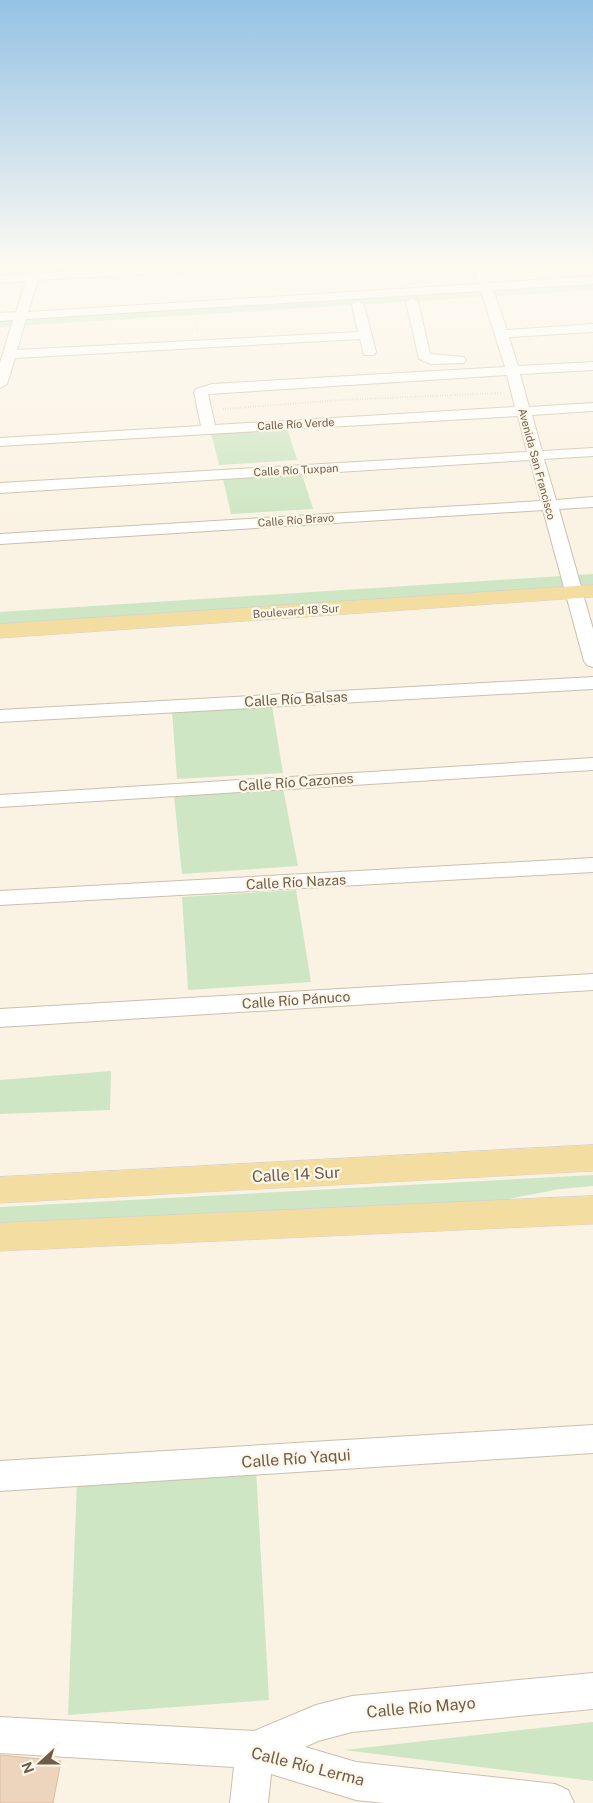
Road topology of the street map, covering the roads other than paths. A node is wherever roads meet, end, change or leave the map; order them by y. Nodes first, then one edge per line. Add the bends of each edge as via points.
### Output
1 (61, 351) edge
2 (424, 351) edge
3 (506, 351) edge
4 (10, 354) joint
5 (510, 366) junction
6 (593, 366) edge
7 (3, 367) edge
8 (0, 384) edge
9 (593, 407) edge
10 (523, 411) junction
11 (209, 430) junction
12 (0, 442) edge
13 (593, 452) edge
14 (535, 455) junction
15 (0, 488) edge
16 (593, 502) edge
17 (548, 504) junction
18 (0, 539) edge
19 (593, 574) edge
20 (579, 586) edge
21 (0, 612) edge
22 (0, 631) edge
23 (593, 661) edge
24 (593, 683) edge
25 (0, 716) edge
26 (593, 764) edge
27 (0, 801) edge
28 (593, 865) edge
29 (0, 898) edge
30 (593, 982) edge
31 (0, 1018) edge
32 (593, 1158) edge
33 (0, 1190) edge
34 (593, 1194) edge
35 (593, 1210) edge
36 (510, 1213) junction
37 (0, 1237) edge
38 (593, 1439) edge
39 (0, 1476) edge
40 (593, 1691) edge
41 (0, 1735) edge
42 (255, 1750) junction
43 (249, 1803) edge
44 (555, 1803) edge

1 - 4 street
2 - 5 street via 426,358
3 - 5 street, Avenida San Francisco
4 - 7 street
5 - 6 street
5 - 10 street, Avenida San Francisco
5 - 11 street via 204,390 200,392
7 - 8 street
9 - 10 street, Calle Río Verde
10 - 11 street, Calle Río Verde
10 - 14 street, Avenida San Francisco
11 - 12 street, Calle Río Verde
13 - 14 street, Calle Río Tuxpan
14 - 15 street, Calle Río Tuxpan
14 - 17 street, Avenida San Francisco
16 - 17 street, Calle Río Bravo
17 - 18 street, Calle Río Bravo
17 - 20 street, Avenida San Francisco
19 - 20 main road, Boulevard 18 Sur
20 - 21 main road, Boulevard 18 Sur
20 - 22 main road, Boulevard 18 Sur
20 - 23 street, Avenida San Francisco
24 - 25 street, Calle Río Balsas
26 - 27 street, Calle Río Cazones
28 - 29 street, Calle Río Nazas
30 - 31 street, Calle Río Pánuco
32 - 33 main road, Calle 14 Sur
34 - 36 main road via 553,1200
35 - 36 main road
36 - 37 main road
38 - 39 street, Calle Río Yaqui
40 - 42 street, Calle Río Mayo via 352,1714 316,1723
41 - 42 street, Calle Río Lerma
42 - 43 street
42 - 44 street, Calle Río Lerma via 356,1781

